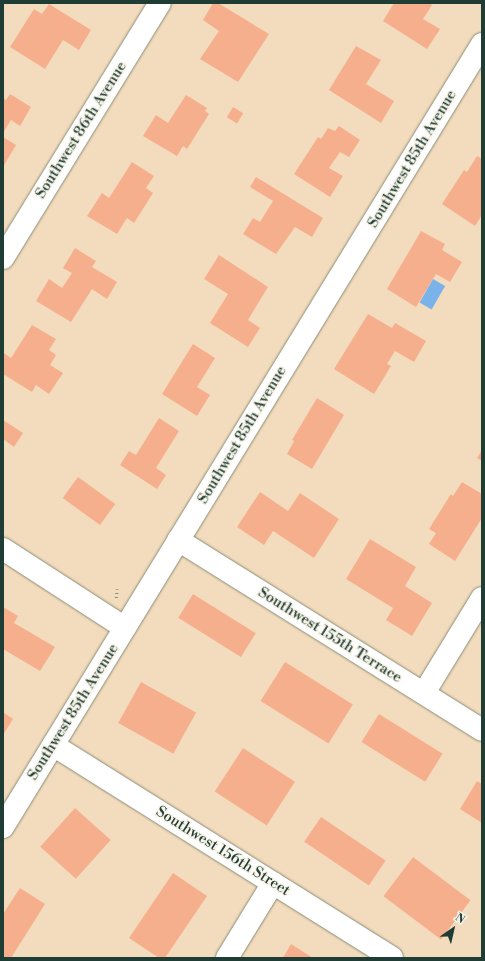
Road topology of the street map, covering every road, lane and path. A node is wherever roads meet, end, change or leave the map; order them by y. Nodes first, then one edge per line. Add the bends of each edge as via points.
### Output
1 (160, 3) edge
2 (482, 44) edge
3 (3, 258) edge
4 (178, 540) junction
5 (3, 549) edge
6 (117, 589) dead end
7 (482, 598) edge
8 (116, 600) dead end
9 (125, 628) junction
10 (424, 693) junction
11 (482, 730) edge
12 (53, 745) junction
13 (3, 827) edge
14 (273, 883) junction
15 (227, 958) edge
16 (392, 958) edge

1 - 3 street, Southwest 86th Avenue
2 - 4 street, Southwest 85th Avenue
4 - 9 street, Southwest 85th Avenue
4 - 10 street, Southwest 155th Terrace
5 - 9 street
6 - 8 path
7 - 10 street
9 - 12 street, Southwest 85th Avenue
10 - 11 street, Southwest 155th Terrace
12 - 13 street, Southwest 85th Avenue
12 - 14 street, Southwest 156th Street
14 - 15 street
14 - 16 street, Southwest 156th Street

